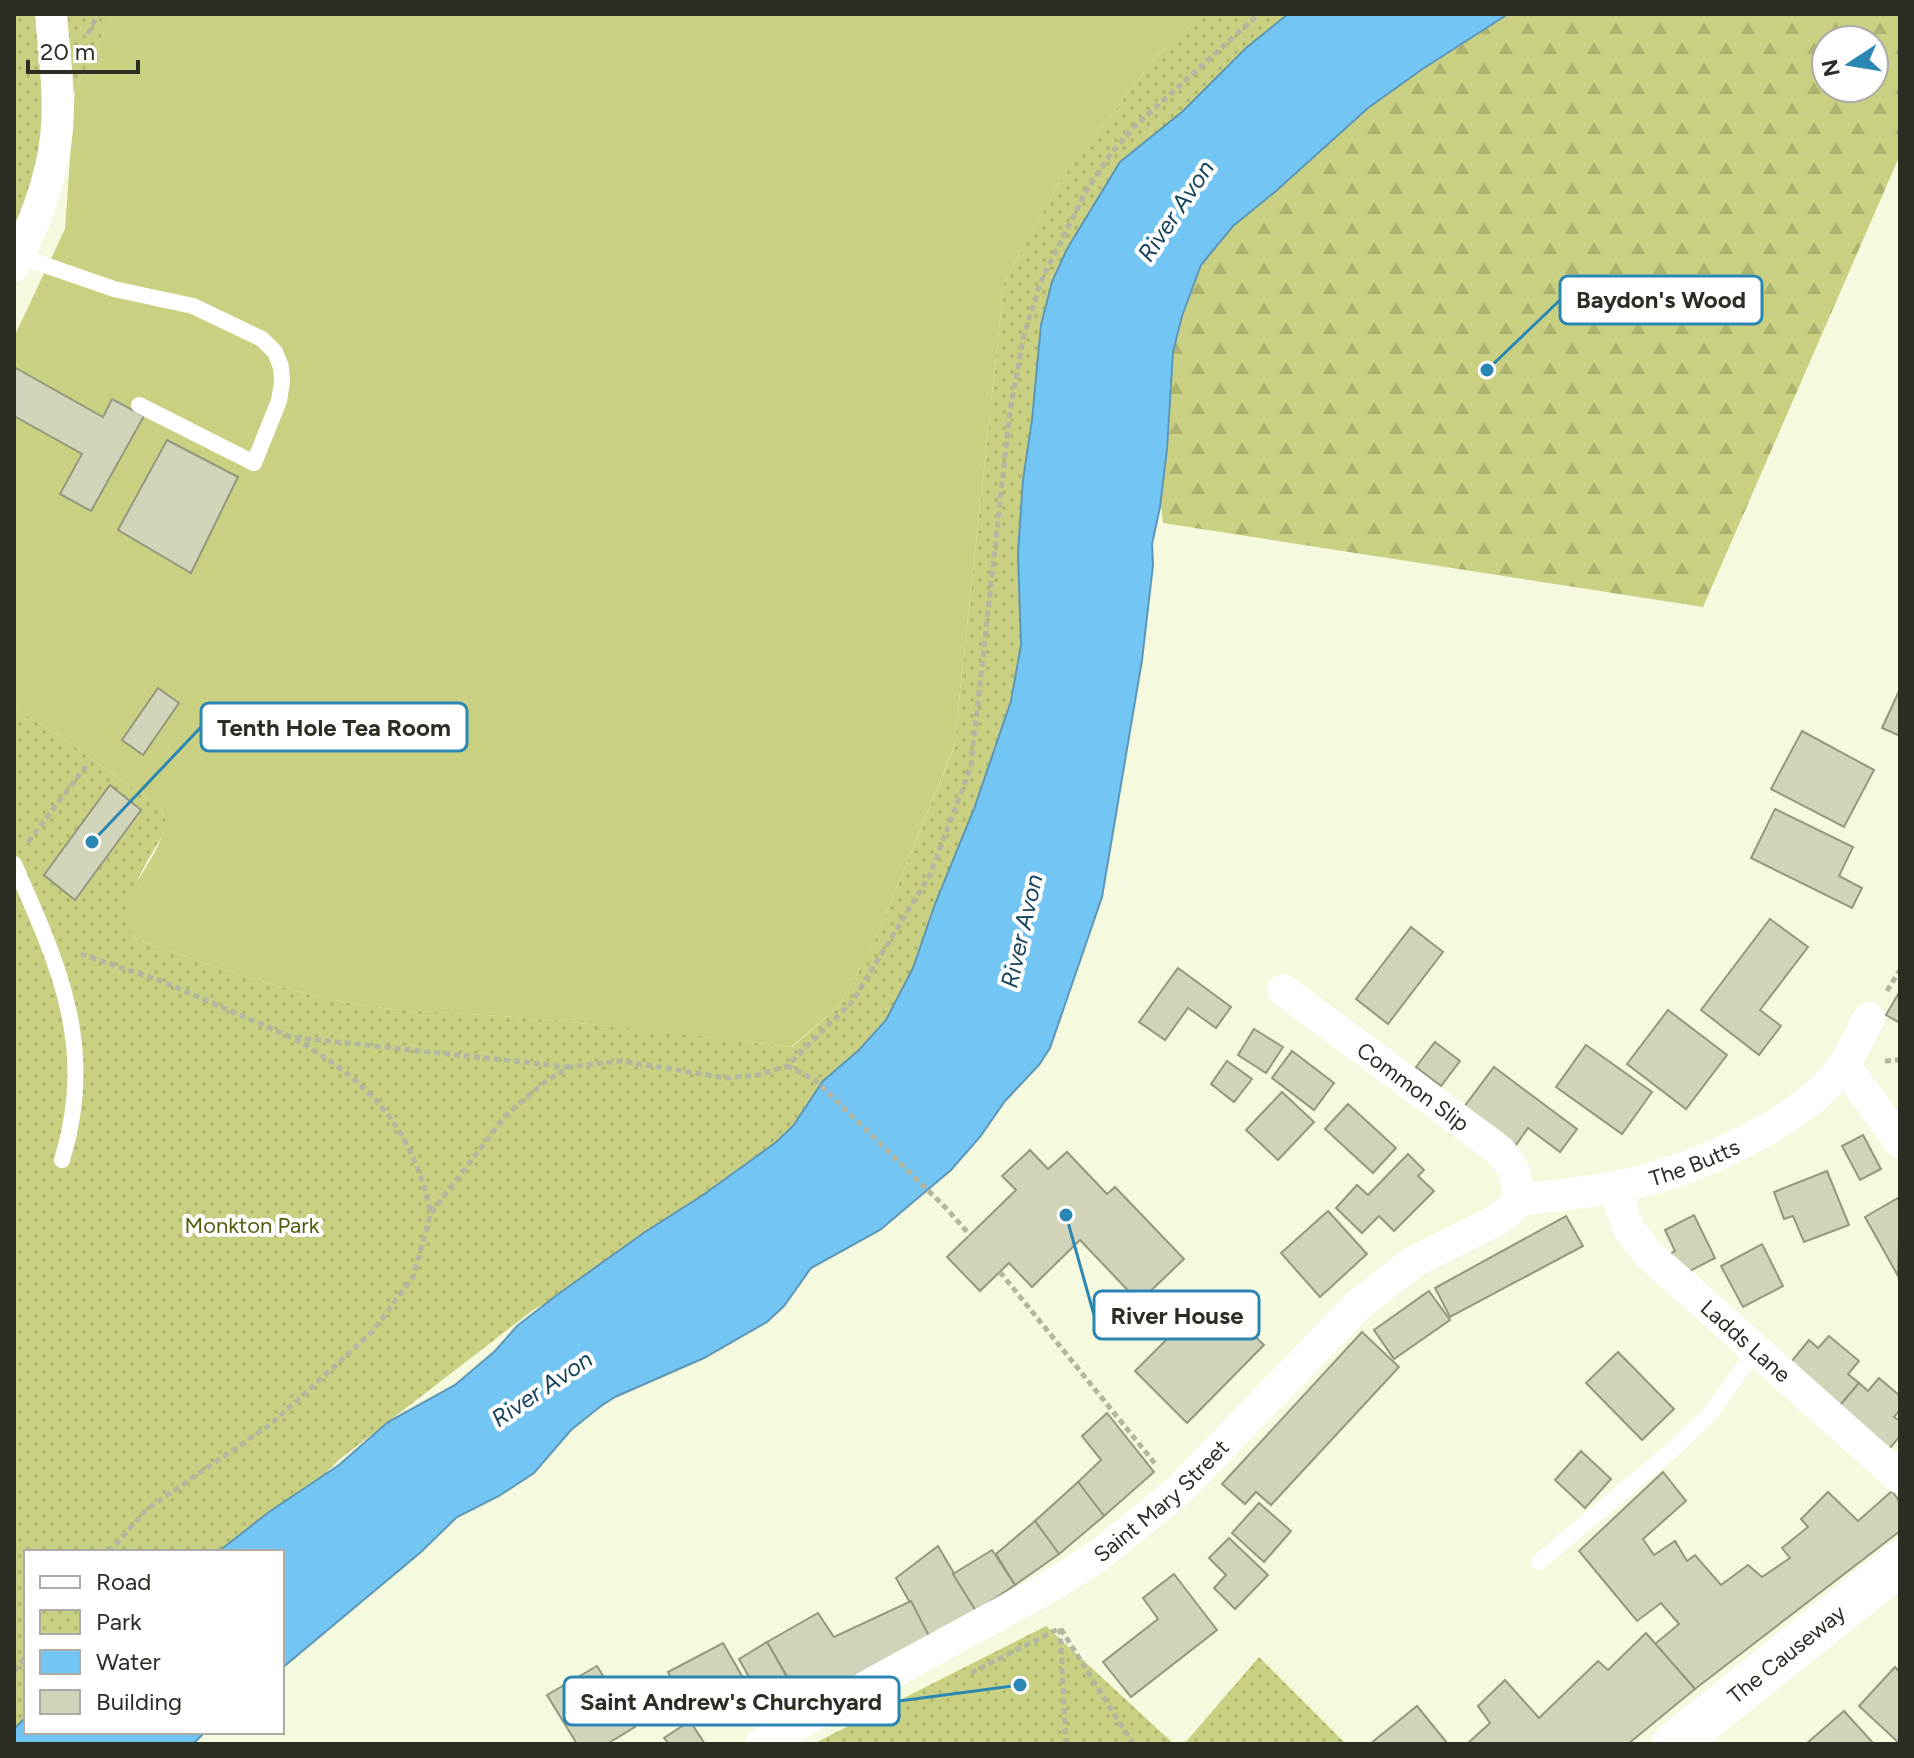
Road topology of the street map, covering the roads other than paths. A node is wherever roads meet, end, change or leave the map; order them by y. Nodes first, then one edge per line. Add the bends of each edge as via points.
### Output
1 (51, 14) edge
2 (16, 261) edge
3 (139, 405) dead end
4 (14, 864) edge
5 (1283, 990) dead end
6 (1869, 1018) dead end
7 (1844, 1065) junction
8 (1900, 1142) edge
9 (62, 1160) dead end
10 (1614, 1188) junction
11 (1519, 1200) junction
12 (1756, 1349) junction
13 (1900, 1478) edge
14 (1539, 1562) dead end
15 (1900, 1563) edge
16 (761, 1744) edge
17 (1674, 1744) edge

1 - 2 street via 57,137 47,182
2 - 3 lane via 193,306 262,339 281,367 279,401 254,463
4 - 9 lane via 65,995 74,1044 77,1086
5 - 11 street, Common Slip via 1499,1150 1518,1181
6 - 7 street, The Butts
7 - 8 street
7 - 10 street, The Butts via 1792,1113 1738,1144 1685,1168
10 - 11 street, The Butts
10 - 12 street, Ladds Lane via 1629,1229 1647,1253
11 - 16 street, Saint Mary Street via 1495,1221 1415,1261 1359,1304 1177,1492 1098,1556
12 - 13 street, Ladds Lane
12 - 14 lane via 1711,1413
15 - 17 street, The Causeway

